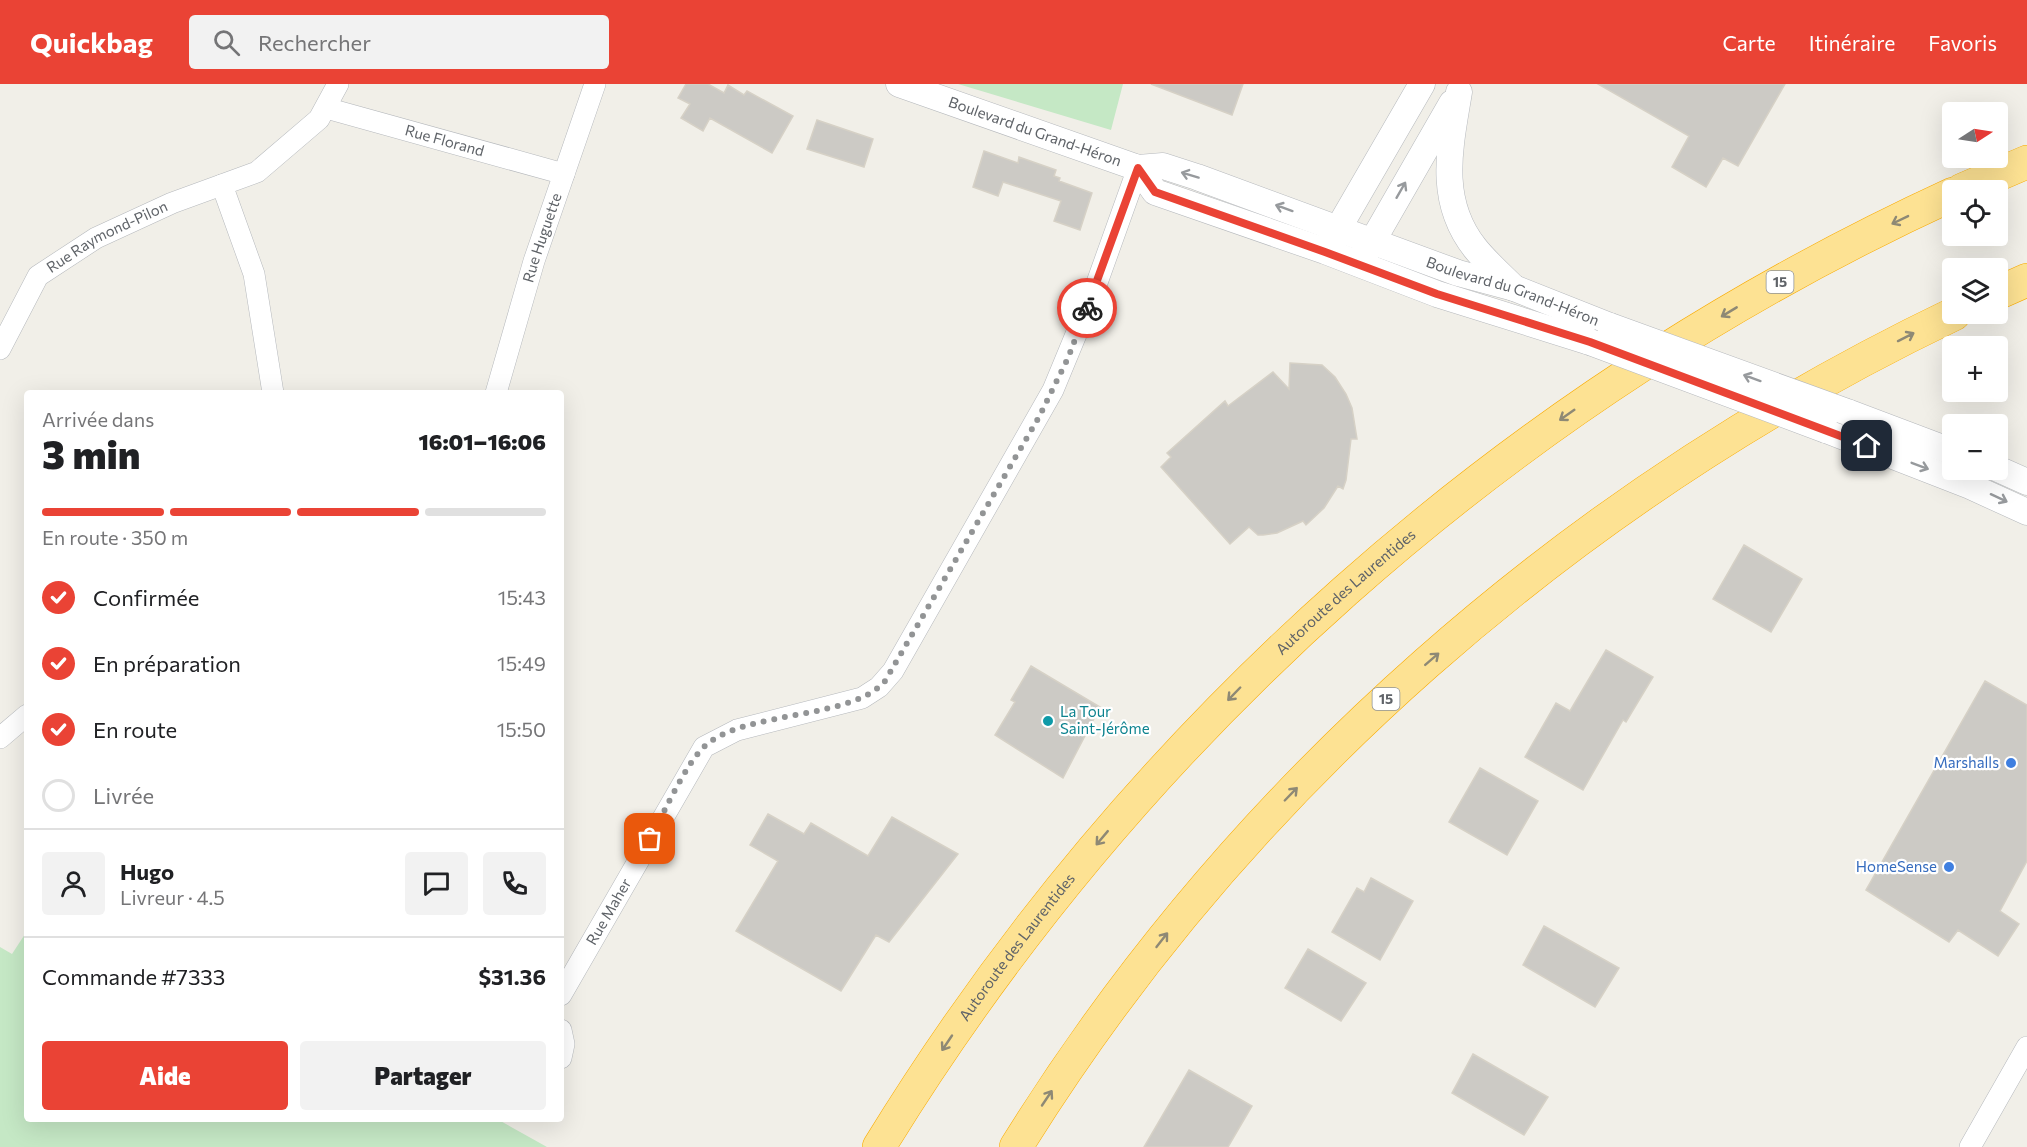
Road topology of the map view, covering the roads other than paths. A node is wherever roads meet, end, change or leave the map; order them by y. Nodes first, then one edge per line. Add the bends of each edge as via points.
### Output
1 (338, 84) edge
2 (595, 84) edge
3 (899, 84) edge
4 (1422, 84) edge
5 (1461, 88) edge
6 (326, 108) junction
7 (2027, 162) edge
8 (1138, 168) junction
9 (564, 174) junction
10 (1985, 180) edge
11 (222, 185) junction
12 (1942, 200) edge
13 (1339, 227) junction
14 (1372, 240) junction
15 (1325, 252) junction
16 (1359, 264) junction
17 (2027, 280) edge
18 (1514, 288) junction
19 (2008, 289) edge
20 (1942, 320) edge
21 (0, 350) edge
22 (273, 390) edge
23 (497, 390) edge
24 (1942, 448) edge
25 (2008, 473) edge
26 (2027, 482) edge
27 (2027, 512) edge
28 (24, 718) edge
29 (0, 738) edge
30 (564, 990) edge
31 (2027, 1047) edge
32 (879, 1147) edge
33 (1016, 1147) edge
34 (1970, 1147) edge

1 - 6 street, Rue Raymond-Pilon
2 - 9 street, Rue Huguette
3 - 8 street, Boulevard du Grand-Héron
4 - 13 street
14 -> 5 street
5 - 18 street via 1448,170 1452,205 1475,248
6 - 9 street, Rue Florand
6 - 11 street, Rue Raymond-Pilon via 320,119 257,172
7 - 10 highway
13 -> 8 street, Boulevard du Grand-Héron via 1163,166
8 - 15 street, Boulevard du Grand-Héron via 1155,192
8 - 30 street, Rue Maher via 1053,390 893,671 862,698 737,730 704,747
9 - 23 street, Rue Huguette
11 - 21 street, Rue Raymond-Pilon via 96,238 38,276
11 - 22 street via 254,274
12 -> 32 highway, Autoroute des Laurentides / 15 via 1788,278 1635,369 1514,453 1358,578 1248,679 1107,832 986,986
13 - 14 street, Boulevard du Grand-Héron
13 - 15 street
14 - 16 street
14 - 18 street, Boulevard du Grand-Héron via 1458,273
15 - 16 street, Boulevard du Grand-Héron
16 -> 27 street, Boulevard du Grand-Héron, bridge via 1437,294 1590,342 1970,486
17 - 19 highway
24 -> 18 street, Boulevard du Grand-Héron, bridge
33 -> 20 highway, 15 via 1100,1022 1200,894 1322,762 1428,661 1562,552 1664,478 1782,404
25 - 26 street
28 - 29 street
31 - 34 street

